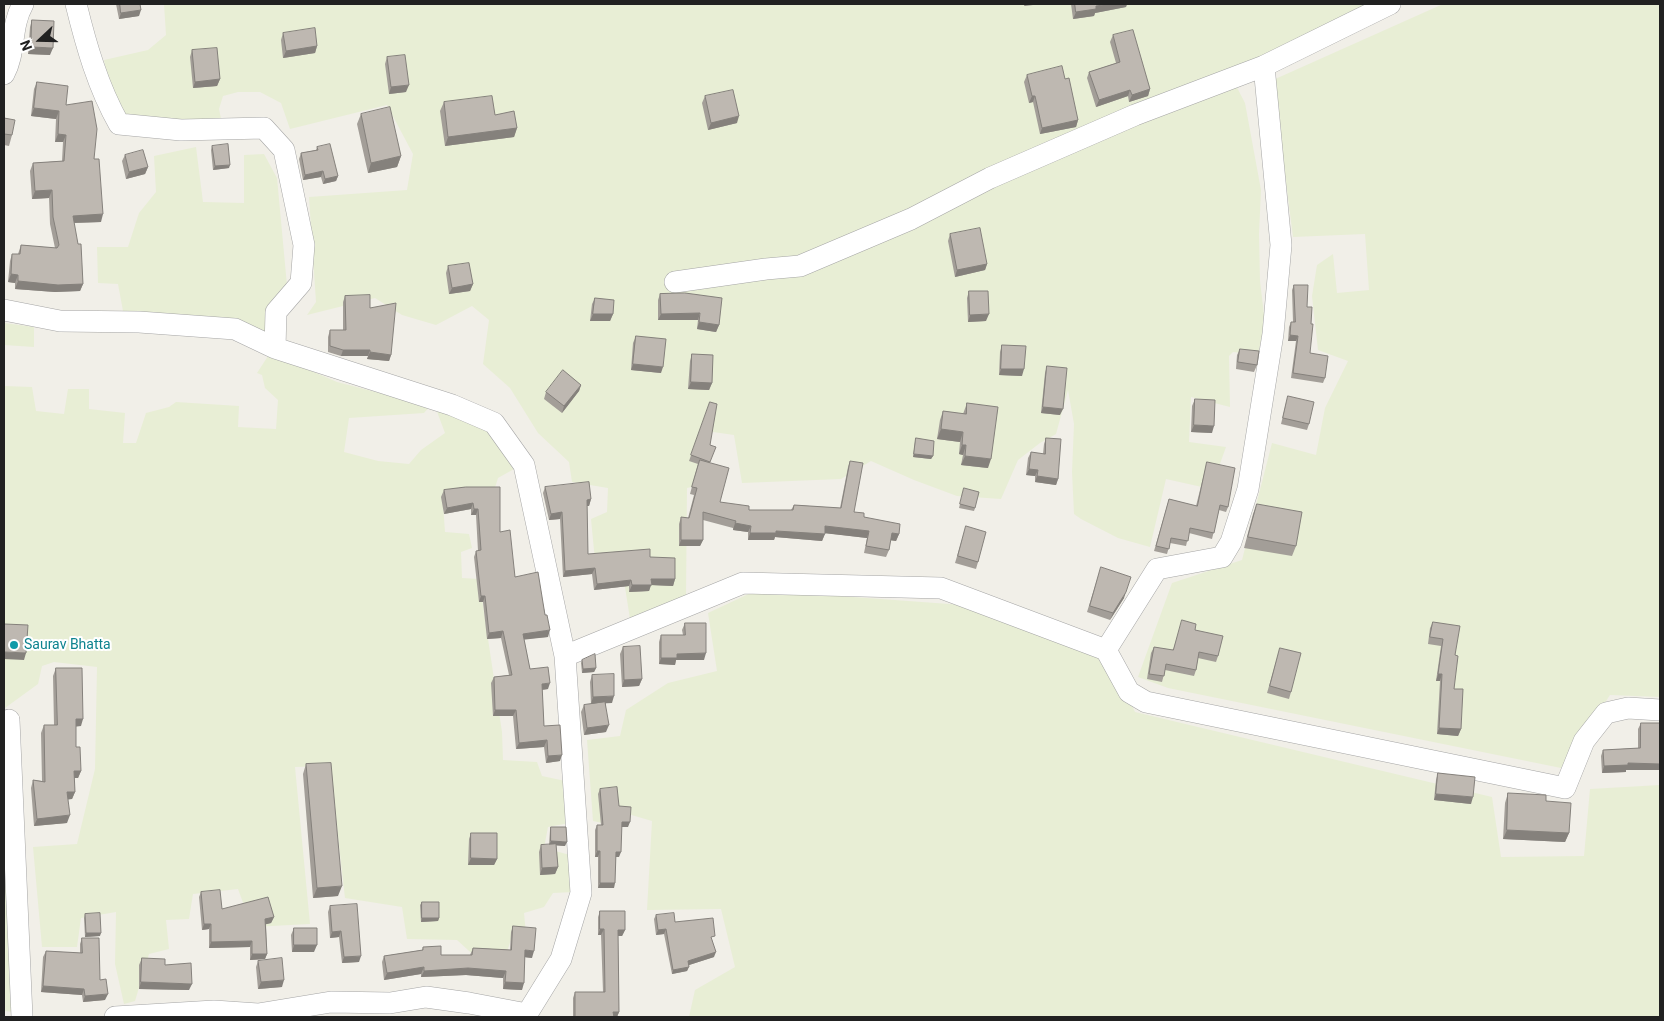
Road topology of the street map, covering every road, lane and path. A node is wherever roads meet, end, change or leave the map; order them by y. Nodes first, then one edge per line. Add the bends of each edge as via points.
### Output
1 (23, 4) edge
2 (76, 4) edge
3 (1390, 4) edge
4 (1264, 66) junction
5 (4, 74) edge
6 (675, 282) dead end
7 (4, 310) edge
8 (276, 348) junction
9 (1106, 650) junction
10 (565, 656) junction
11 (1660, 710) edge
12 (9, 720) dead end
13 (332, 1010) edge
14 (527, 1016) edge
15 (22, 1017) edge
16 (115, 1017) edge

1 - 5 street via 15,17 9,64
2 - 8 street via 84,38 119,124 181,130 264,128 284,150 304,245 301,283 276,312
3 - 4 street
4 - 6 street via 1135,115 990,178 911,219 800,266
4 - 9 street via 1281,245 1273,334 1248,489 1231,542 1222,557 1157,569
7 - 8 street via 60,321 139,322 235,329
8 - 10 street via 452,405 494,422 524,465
9 - 10 street via 941,588 743,583
9 - 11 street via 1129,692 1146,702 1564,788 1584,741 1606,713 1628,708
10 - 14 street via 580,893 561,959
12 - 15 street
13 - 14 street via 426,997 469,1002
13 - 16 street via 258,1014 214,1011

